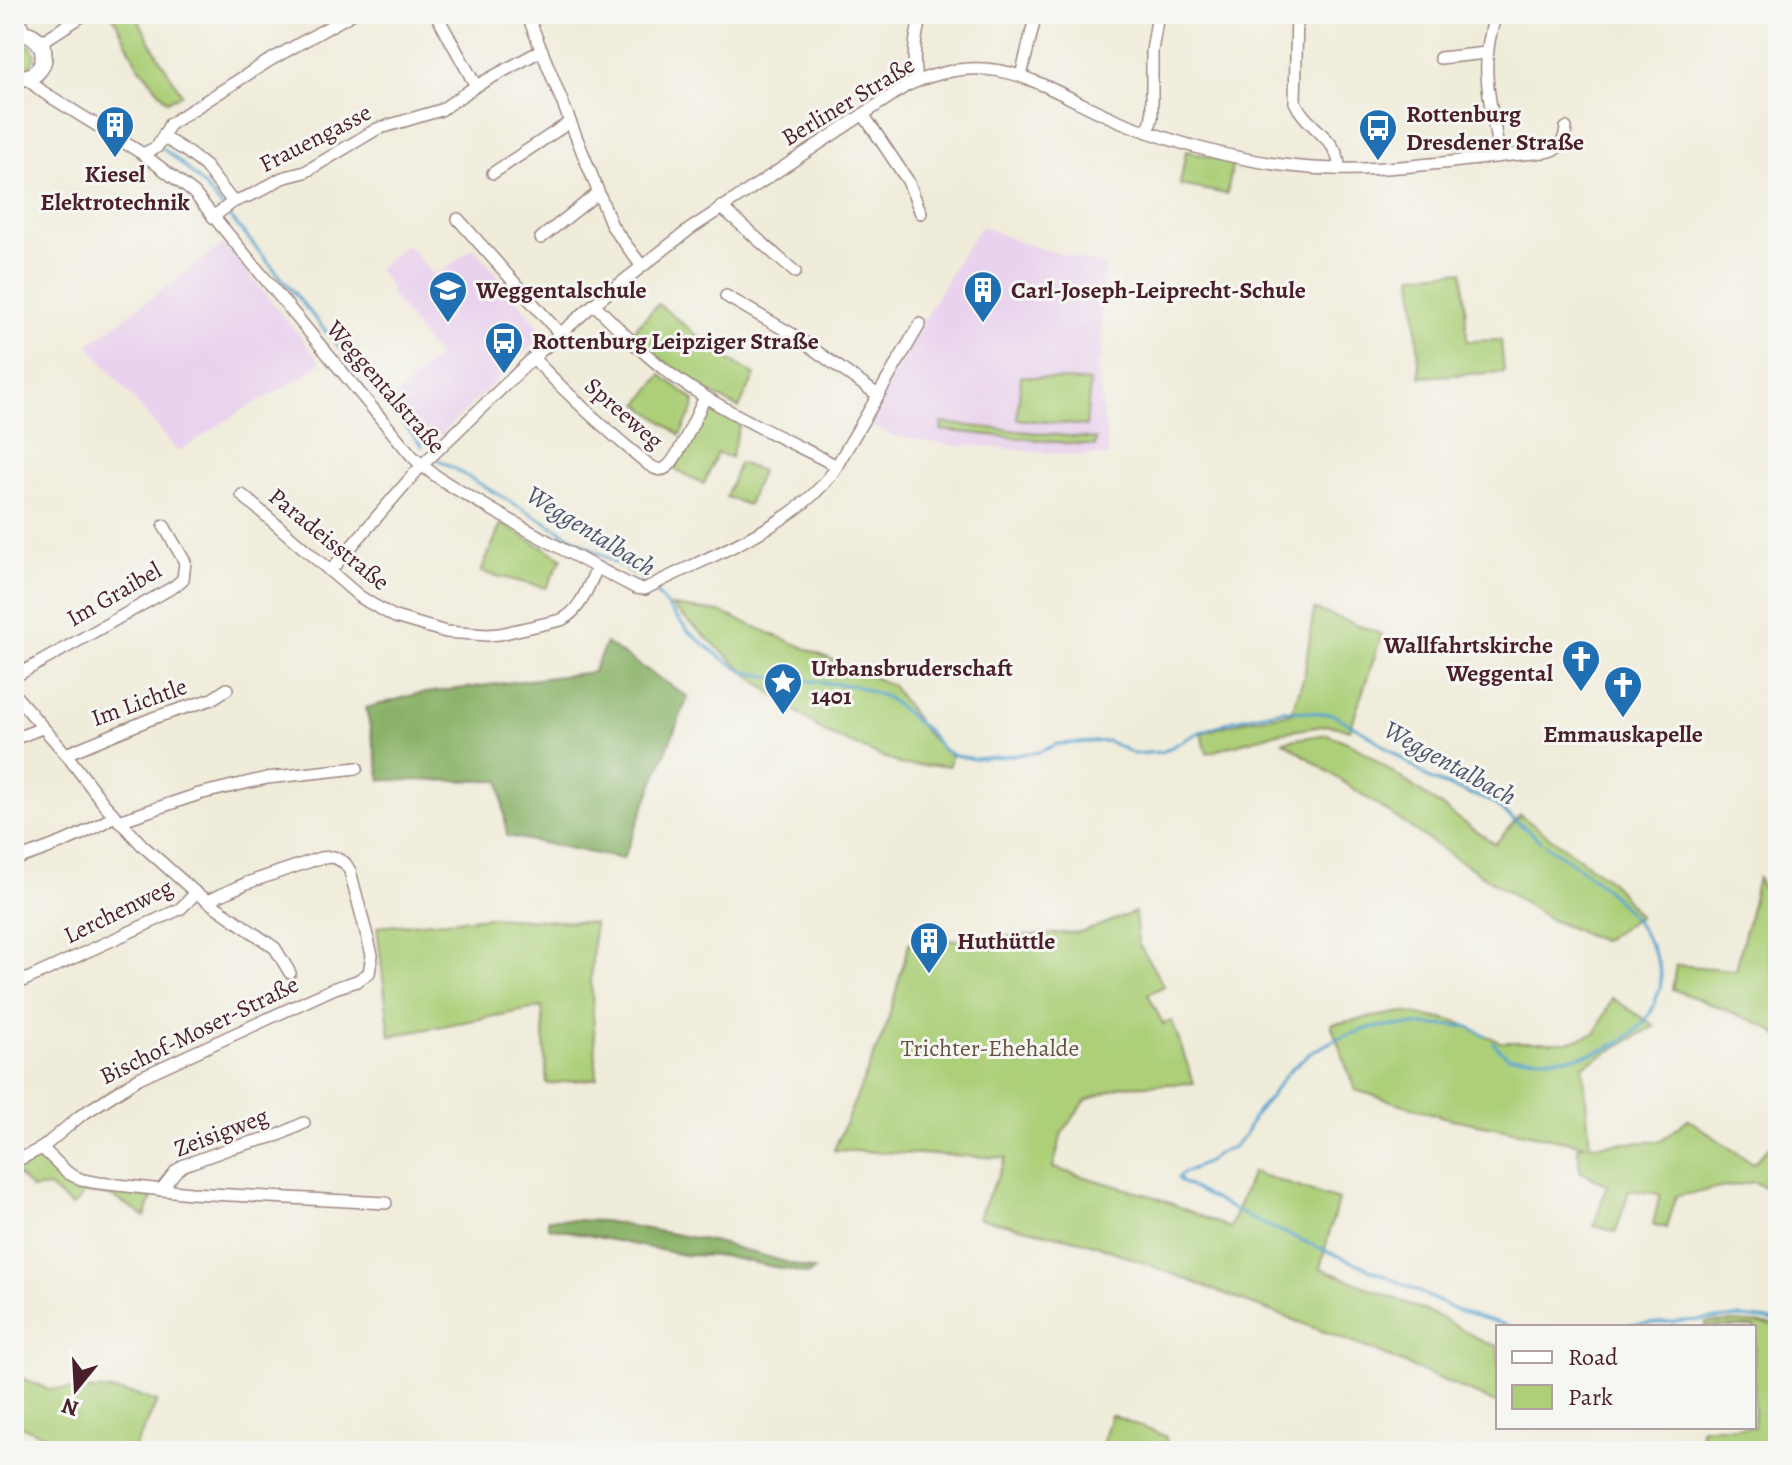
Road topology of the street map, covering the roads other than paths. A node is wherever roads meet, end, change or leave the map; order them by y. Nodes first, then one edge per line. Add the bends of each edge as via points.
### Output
1 (85, 14) edge
2 (352, 14) edge
3 (436, 14) edge
4 (527, 14) edge
5 (921, 14) edge
6 (1036, 14) edge
7 (1158, 14) edge
8 (1297, 14) edge
9 (1496, 14) edge
10 (26, 30) edge
11 (542, 50) junction
12 (1486, 53) junction
13 (1440, 58) dead end
14 (26, 75) edge
15 (1021, 76) junction
16 (917, 81) junction
17 (476, 86) junction
18 (863, 114) junction
19 (570, 122) junction
20 (1566, 128) dead end
21 (1148, 132) junction
22 (163, 137) junction
23 (143, 154) junction
24 (1499, 156) junction
25 (1339, 168) junction
26 (493, 173) dead end
27 (598, 193) junction
28 (721, 207) junction
29 (223, 209) junction
30 (921, 213) dead end
31 (458, 219) dead end
32 (541, 238) dead end
33 (641, 265) junction
34 (795, 272) dead end
35 (726, 296) dead end
36 (594, 304) junction
37 (920, 324) dead end
38 (560, 334) junction
39 (533, 358) junction
40 (878, 395) junction
41 (705, 397) junction
42 (421, 466) junction
43 (837, 466) junction
44 (242, 495) dead end
45 (164, 526) dead end
46 (597, 568) junction
47 (330, 571) junction
48 (14, 677) edge
49 (227, 689) dead end
50 (14, 694) edge
51 (42, 728) junction
52 (14, 739) edge
53 (66, 754) junction
54 (357, 768) dead end
55 (117, 818) junction
56 (14, 860) edge
57 (196, 893) junction
58 (207, 901) junction
59 (290, 973) dead end
60 (14, 985) edge
61 (304, 1123) dead end
62 (42, 1148) junction
63 (14, 1162) edge
64 (161, 1190) junction
65 (386, 1203) dead end

1 - 10 street
2 - 22 street via 196,106 170,124
3 - 17 street
4 - 11 street
5 - 16 street via 914,54
6 - 15 street
7 - 21 street
8 - 25 street via 1295,102 1335,148
9 - 12 street
10 - 14 main road via 44,57
11 - 17 street, Frauengasse
11 - 19 street
12 - 13 street
12 - 24 street
14 - 23 street, Weggentalstraße via 49,96
15 - 16 street, Berliner Straße via 958,69
15 - 21 street, Berliner Straße
16 - 18 street, Berliner Straße
17 - 29 street, Frauengasse via 441,110 377,129 305,172
18 - 28 street, Berliner Straße
18 - 30 street via 908,181
19 - 26 street
19 - 27 street
20 - 24 street, Berliner Straße via 1556,149
21 - 25 street, Berliner Straße via 1231,157
22 - 23 street
22 - 29 street, Weggentalstraße via 205,166
23 - 29 street, Weggentalstraße
24 - 25 street, Berliner Straße
27 - 32 street
27 - 33 street via 616,232
28 - 33 street, Berliner Straße
28 - 34 street
29 - 42 street, Weggentalstraße
31 - 38 street
33 - 36 street, Berliner Straße
35 - 40 street via 792,334
36 - 38 street, Berliner Straße
36 - 41 street via 660,366
37 - 40 street, Weggentalstraße
38 - 39 street, Berliner Straße
39 - 41 street, Spreeweg via 596,421 657,470 674,459
39 - 42 street, Berliner Straße
40 - 43 street, Weggentalstraße
41 - 43 street
42 - 46 street, Weggentalstraße
42 - 47 street, Berliner Straße
43 - 46 street, Weggentalstraße via 816,493 788,515 645,589
44 - 47 street, Paradeisstraße
45 - 48 street, Im Graibel via 185,562 183,579
46 - 47 street, Paradeisstraße via 568,617 487,635 446,632 395,617
49 - 53 street, Im Lichtle
50 - 51 street
51 - 52 street
51 - 53 street
53 - 55 street
54 - 55 street via 267,778
55 - 56 street
55 - 57 street
57 - 58 street
57 - 60 street, Lerchenweg via 180,909
58 - 59 street via 275,948
58 - 62 street, Bischof-Moser-Straße via 334,857 350,871 372,955 369,973 139,1078
61 - 64 street, Zeisigweg via 184,1165
62 - 63 street, Bischof-Moser-Straße
62 - 64 street via 82,1180
64 - 65 street

